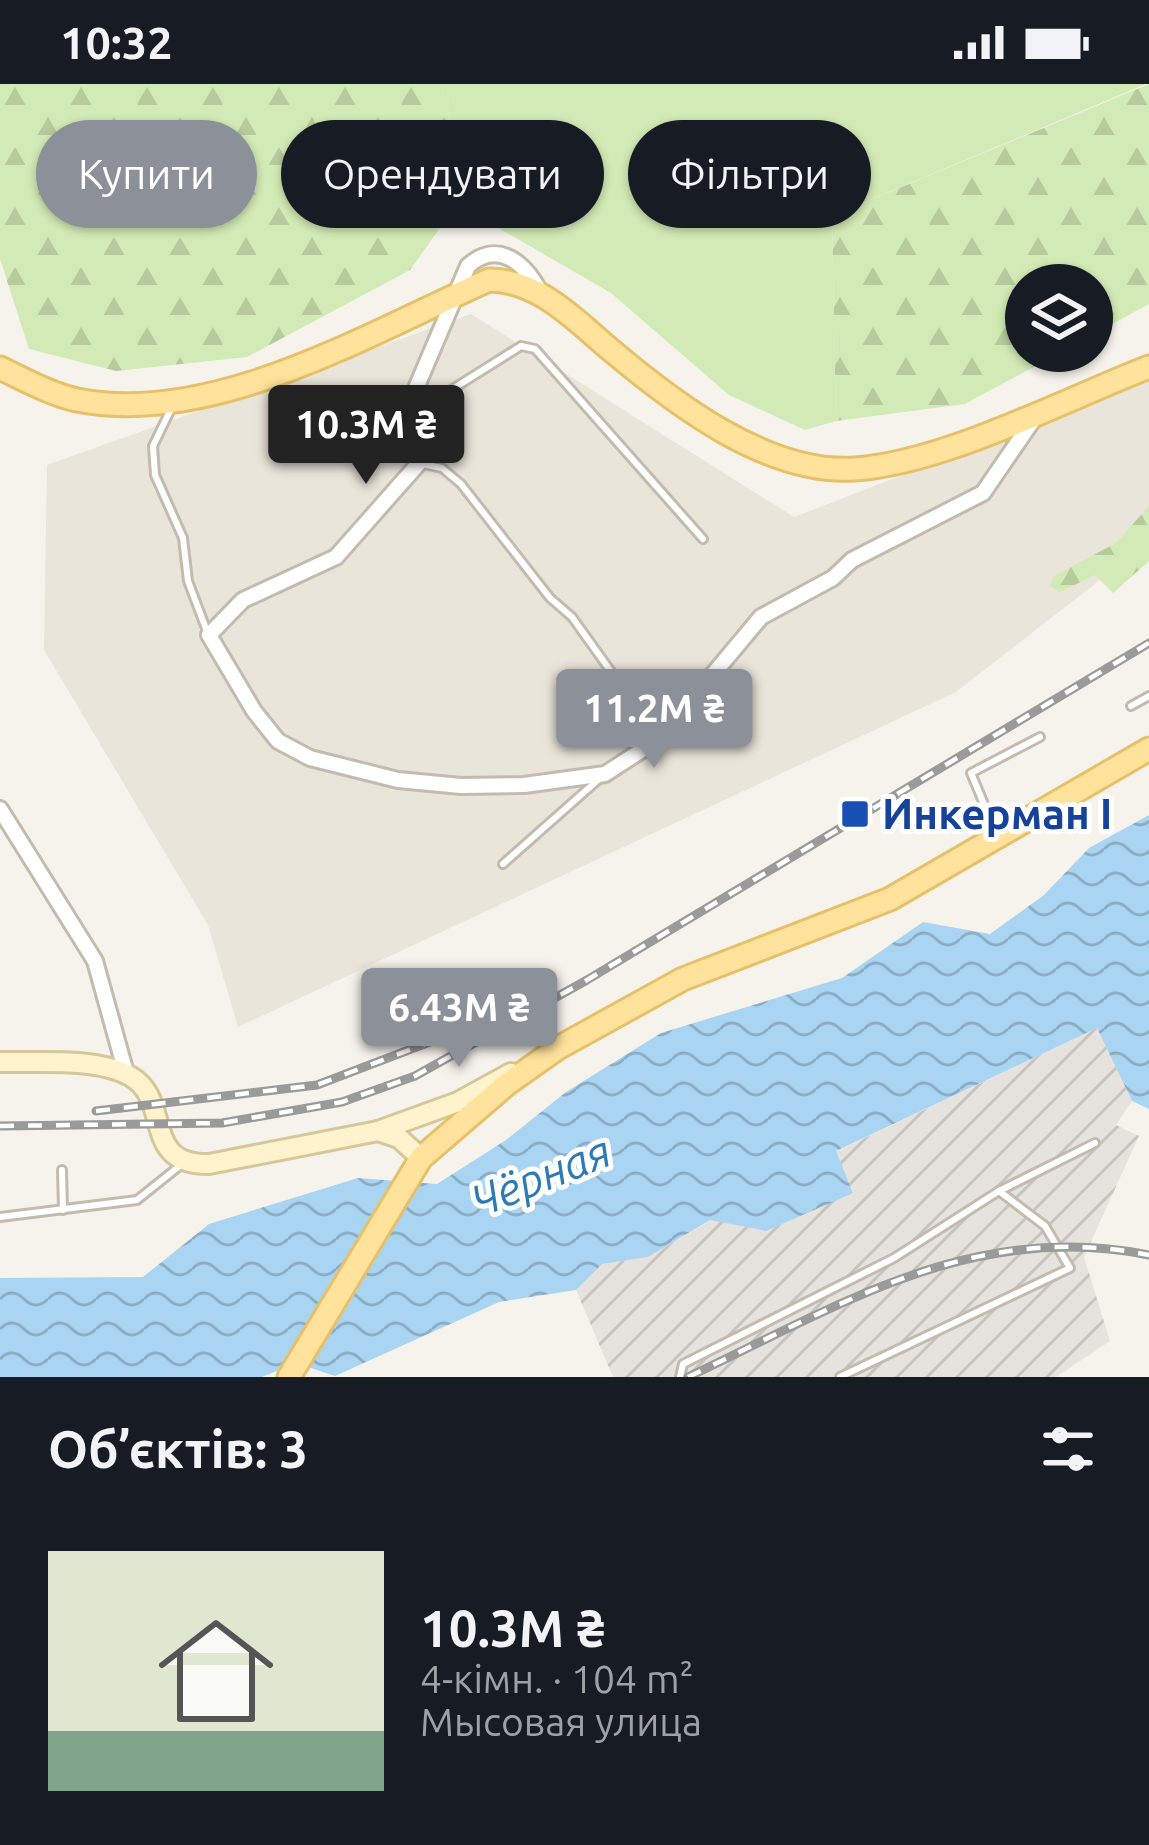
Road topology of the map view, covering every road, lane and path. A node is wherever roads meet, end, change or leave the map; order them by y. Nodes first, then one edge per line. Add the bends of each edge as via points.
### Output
1 (448, 298) junction
2 (1149, 367) edge
3 (0, 368) edge
4 (180, 397) junction
5 (1040, 411) junction
6 (413, 414) junction
7 (419, 463) junction
8 (703, 539) dead end
9 (208, 635) junction
10 (1149, 696) edge
11 (1131, 706) dead end
12 (1040, 736) dead end
13 (659, 739) junction
14 (1149, 749) edge
15 (605, 774) junction
16 (0, 809) edge
17 (8, 833) edge
18 (998, 836) junction
19 (503, 864) dead end
20 (557, 1048) junction
21 (0, 1062) edge
22 (126, 1073) junction
23 (377, 1131) junction
24 (1095, 1143) dead end
25 (185, 1162) junction
26 (415, 1168) junction
27 (62, 1170) dead end
28 (999, 1191) junction
29 (63, 1210) junction
30 (0, 1217) edge
31 (290, 1377) edge
32 (680, 1377) edge
33 (840, 1377) edge

1 - 4 main road via 325,359
1 - 5 main road via 489,280 542,296 713,423 808,464 887,464
1 - 6 street via 419,373
2 - 5 main road
3 - 4 main road via 78,400
4 - 9 lane via 153,446 155,475 183,538
5 - 13 street via 983,493 761,617
6 - 7 street
6 - 8 lane via 521,346 535,349
7 - 9 street via 336,556 243,600
7 - 13 lane via 461,484 572,617
9 - 15 street via 278,741 310,758 461,786
10 - 11 lane
12 - 18 lane via 971,772
13 - 15 street
14 - 18 main road
15 - 19 lane
16 - 17 street
17 - 22 street via 94,961
18 - 20 main road via 890,899 683,979
20 - 23 main road via 458,1102
20 - 26 main road via 465,1115
21 - 22 main road
22 - 25 main road via 147,1093 165,1145
23 - 25 main road
23 - 26 main road via 399,1138
24 - 28 lane
25 - 29 lane via 137,1200
26 - 31 main road
27 - 29 lane
28 - 32 lane via 894,1258 683,1364
28 - 33 lane via 1045,1226 1070,1268
29 - 30 lane

